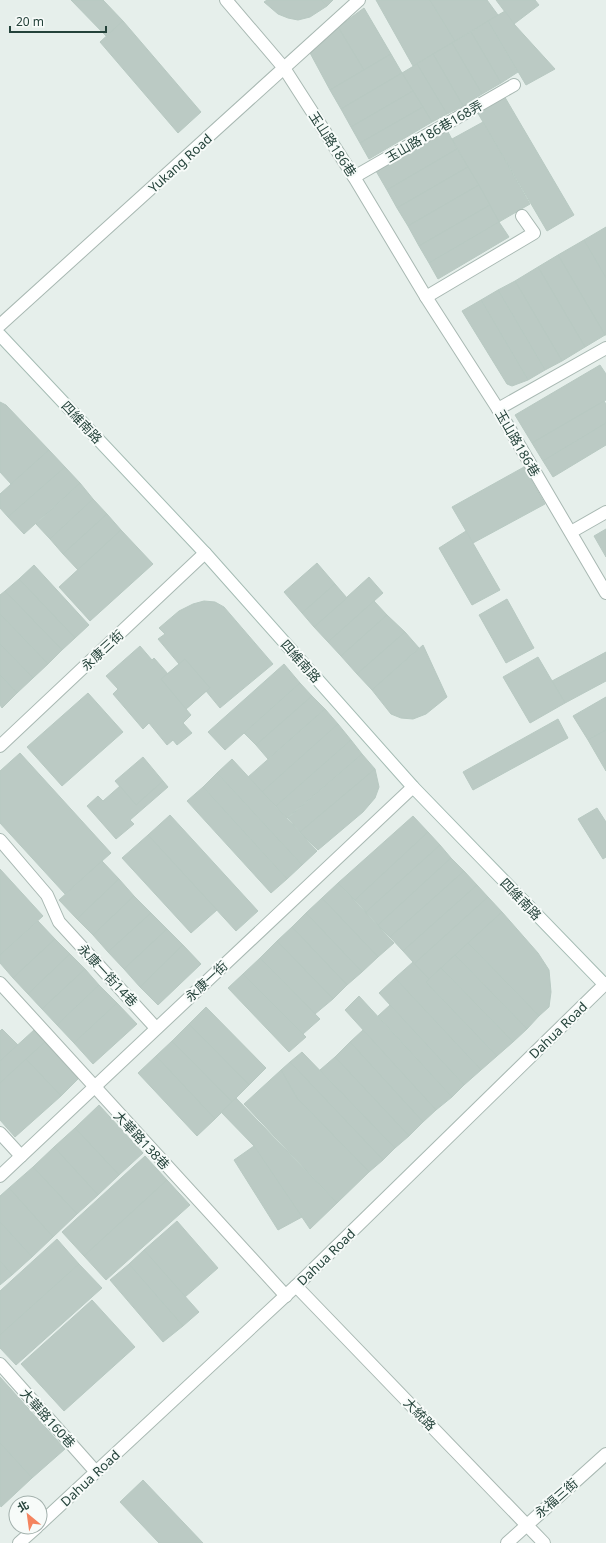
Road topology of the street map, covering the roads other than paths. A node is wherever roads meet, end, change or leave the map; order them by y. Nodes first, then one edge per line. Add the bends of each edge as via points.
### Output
1 (226, 0) edge
2 (359, 0) edge
3 (284, 68) junction
4 (514, 85) dead end
5 (354, 177) junction
6 (522, 216) dead end
7 (426, 297) junction
8 (0, 325) edge
9 (0, 335) edge
10 (606, 348) edge
11 (498, 409) junction
12 (606, 512) edge
13 (570, 532) junction
14 (205, 553) junction
15 (606, 593) edge
16 (0, 746) edge
17 (413, 787) junction
18 (0, 840) edge
19 (0, 983) edge
20 (605, 984) edge
21 (156, 1028) junction
22 (95, 1088) junction
23 (0, 1133) edge
24 (21, 1156) junction
25 (0, 1176) edge
26 (296, 1286) junction
27 (286, 1296) junction
28 (0, 1364) edge
29 (606, 1454) edge
30 (96, 1472) junction
31 (48, 1517) edge
32 (526, 1524) junction
33 (28, 1535) edge
34 (19, 1543) edge
35 (507, 1543) edge
36 (544, 1543) edge

1 - 3 street, 玉山路186巷
2 - 3 street, Yukang Road
3 - 5 street, 玉山路186巷
3 - 8 street, Yukang Road
4 - 5 street, 玉山路186巷168弄
5 - 7 street, 玉山路186巷
6 - 7 street via 534,233
7 - 11 street, 玉山路186巷
9 - 14 street, 四維南路
10 - 11 street
11 - 13 street, 玉山路186巷
12 - 13 street
13 - 15 street, 玉山路186巷
14 - 16 street, 永康三街
14 - 17 street, 四維南路
17 - 20 street, 四維南路
17 - 21 street, 永康一街
18 - 21 street, 永康一街14巷 via 47,895 59,922
19 - 22 street, 大華路138巷
20 - 26 street, Dahua Road
21 - 22 street, 永康一街
22 - 24 street, 永康一街
22 - 27 street, 大華路138巷
23 - 24 street
24 - 25 street, 永康一街
26 - 27 street, Dahua Road
26 - 32 street, 大統路
27 - 30 street, Dahua Road
28 - 30 street, 大華路160巷
29 - 32 street, 永福三街
30 - 31 street, Dahua Road
32 - 35 street, 永福三街
32 - 36 street, 大統路
33 - 34 street

